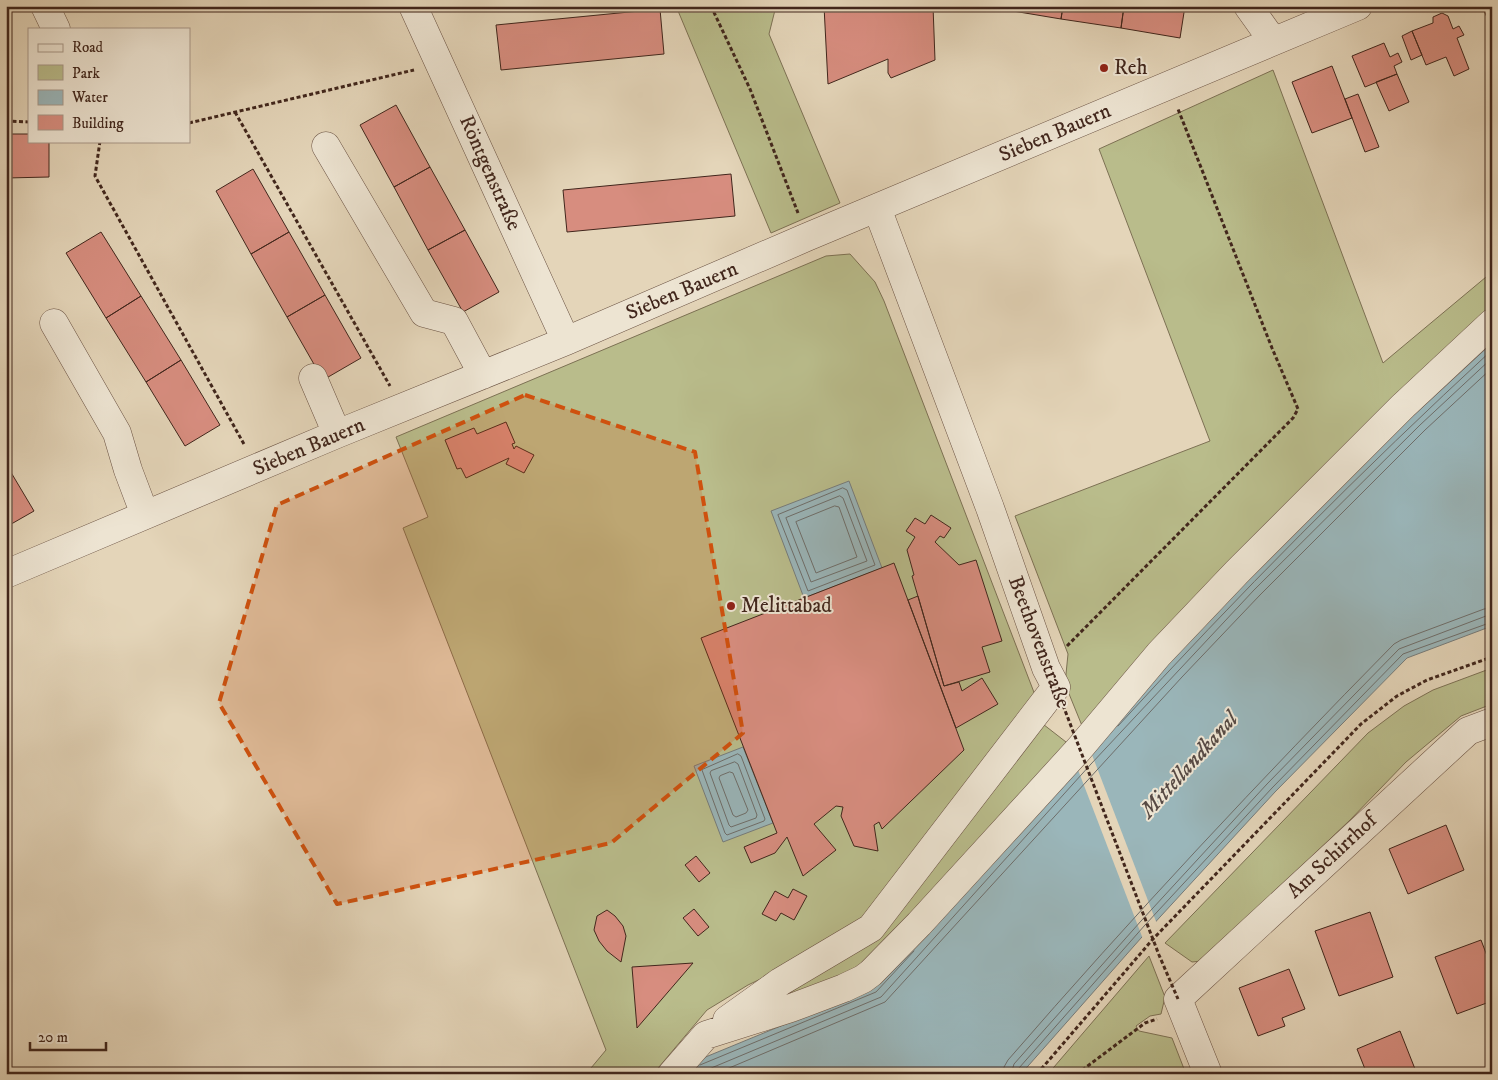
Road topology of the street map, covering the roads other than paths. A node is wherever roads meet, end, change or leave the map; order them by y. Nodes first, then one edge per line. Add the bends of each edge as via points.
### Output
1 (45, 6) edge
2 (413, 6) edge
3 (1248, 6) edge
4 (1358, 6) edge
5 (56, 28) edge
6 (1274, 41) junction
7 (326, 146) dead end
8 (877, 208) junction
9 (54, 323) dead end
10 (1492, 323) edge
11 (566, 341) junction
12 (483, 375) junction
13 (313, 378) dead end
14 (337, 434) junction
15 (145, 516) junction
16 (6, 574) edge
17 (1492, 722) edge
18 (706, 1035) junction
19 (672, 1074) edge
20 (1208, 1074) edge

1 - 5 street
2 - 11 street, Röntgenstraße
3 - 6 street
4 - 6 street, Sieben Bauern
6 - 8 street, Sieben Bauern
7 - 12 street via 424,313 454,321
8 - 11 street, Sieben Bauern
8 - 18 street, Beethovenstraße via 1051,678 871,928 780,982
9 - 15 street via 118,433
10 - 18 street via 1403,406 1237,572 1159,654 967,872 871,973 844,988 791,1008
11 - 12 street, Sieben Bauern
12 - 14 street, Sieben Bauern
13 - 14 street
14 - 15 street, Sieben Bauern
15 - 16 street, Sieben Bauern
17 - 20 street, Am Schirrhof via 1468,730 1181,1007
18 - 19 street

